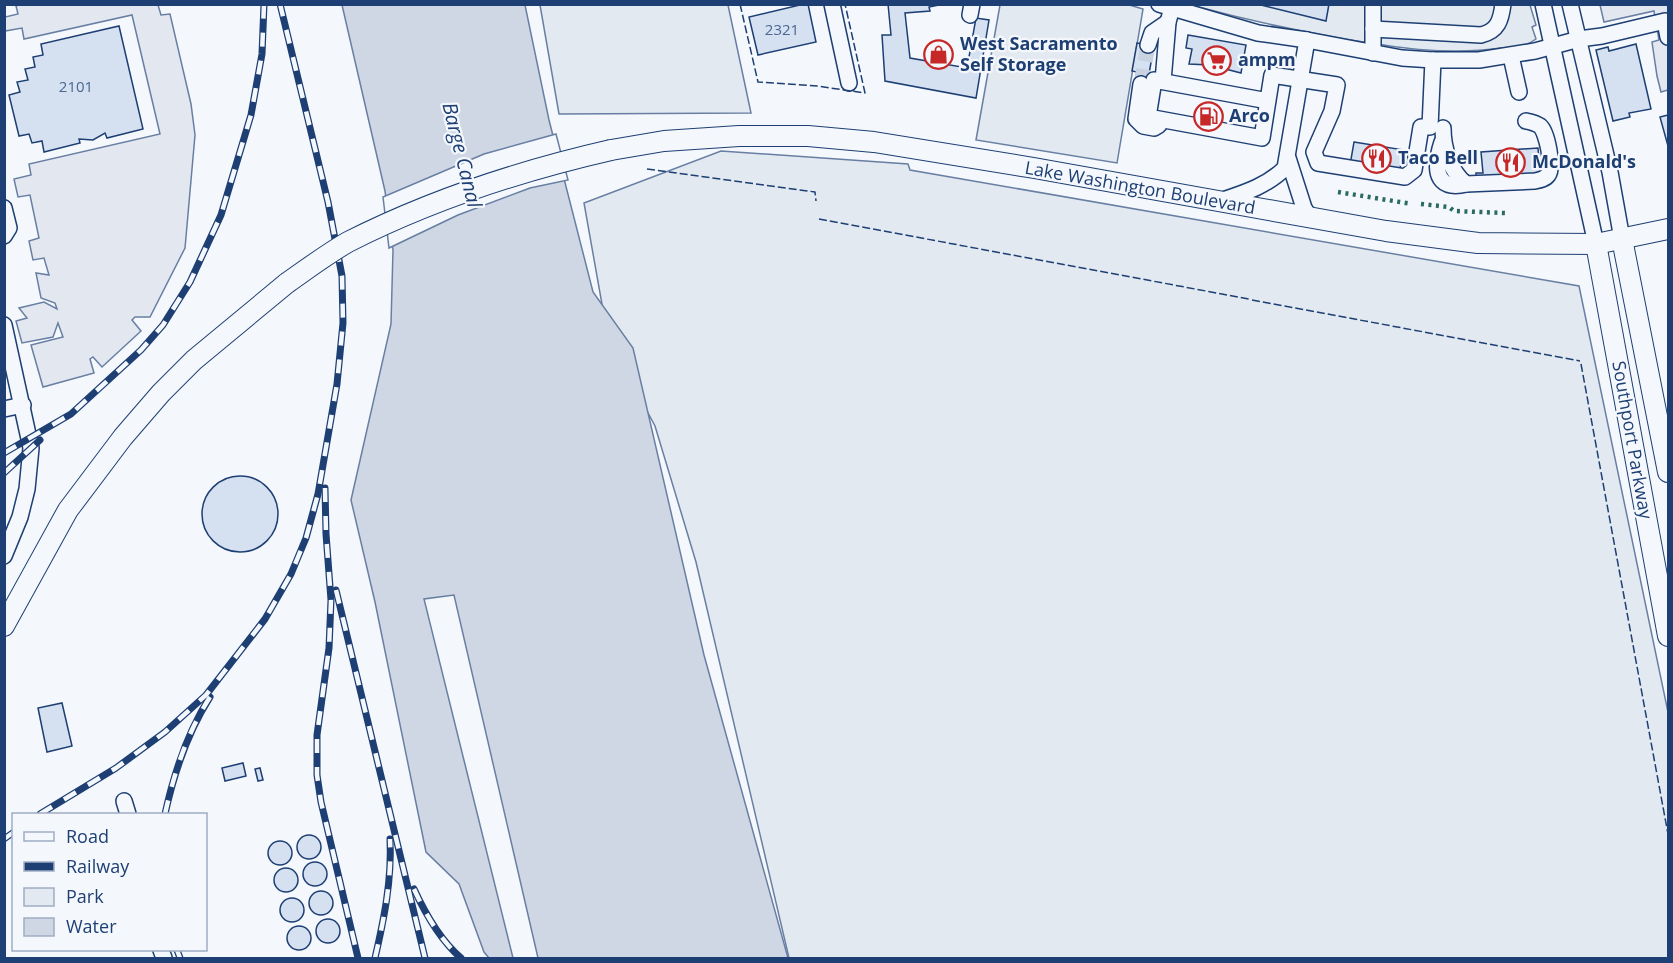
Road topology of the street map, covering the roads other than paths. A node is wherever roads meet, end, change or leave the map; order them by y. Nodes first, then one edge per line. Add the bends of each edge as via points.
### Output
1 (832, 4) edge
2 (1373, 4) edge
3 (1503, 4) edge
4 (1543, 4) edge
5 (1570, 4) edge
6 (1166, 12) edge
7 (1373, 29) junction
8 (1668, 37) edge
9 (1579, 39) junction
10 (1307, 40) junction
11 (1148, 45) tunnel mouth
12 (1553, 45) junction
13 (1373, 53) junction
14 (1511, 56) junction
15 (1433, 60) junction
16 (1301, 80) junction
17 (1163, 81) junction
18 (849, 83) dead end
19 (1141, 84) tunnel mouth
20 (1520, 92) dead end
21 (1268, 101) junction
22 (1167, 121) junction
23 (1526, 121) dead end
24 (1443, 133) dead end
25 (1288, 158) junction
26 (1217, 202) junction
27 (4, 208) edge
28 (1311, 219) junction
29 (1668, 229) edge
30 (4, 236) edge
31 (1622, 239) junction
32 (1596, 244) junction
33 (4, 325) edge
34 (22, 405) junction
35 (4, 409) edge
36 (1668, 472) edge
37 (4, 556) edge
38 (4, 626) edge
39 (1668, 636) edge

1 - 18 street
2 - 7 street
3 - 7 street via 1499,24 1491,33 1481,35
4 - 12 street
5 - 9 street
6 - 10 street
6 - 11 street
6 - 17 street
7 - 13 street
8 - 9 street via 1665,21
9 - 12 street
9 - 31 street
10 - 13 street
10 - 16 street
12 - 14 street
12 - 32 street
13 - 15 street
14 - 15 street
14 - 20 street
15 - 16 street via 1430,127 1421,127 1414,170 1405,177 1318,163 1314,152 1332,111 1337,85
16 - 21 street via 1272,75
16 - 25 street
17 - 21 street
17 - 22 street via 1154,80 1148,117
19 - 22 street via 1138,123 1154,129
21 - 22 street via 1262,138
23 - 24 street via 1539,125 1544,132 1551,164 1549,174 1535,182 1450,185 1438,174 1437,155
25 - 26 street via 1285,168 1270,182
25 - 28 street
26 - 28 main road, Lake Washington Boulevard
26 - 38 main road, Lake Washington Boulevard, bridge via 874,142 808,136 664,141 516,174 445,199 346,243 287,283 194,360 123,437 68,510
27 - 30 street via 9,228
28 - 32 main road, Lake Washington Boulevard via 1478,243
29 - 31 main road, Lake Washington Boulevard
31 - 32 main road, Lake Washington Boulevard
31 - 36 main road, Southport Parkway
32 - 39 main road, Southport Parkway
33 - 34 street
34 - 35 street
34 - 37 street via 31,448 27,489

